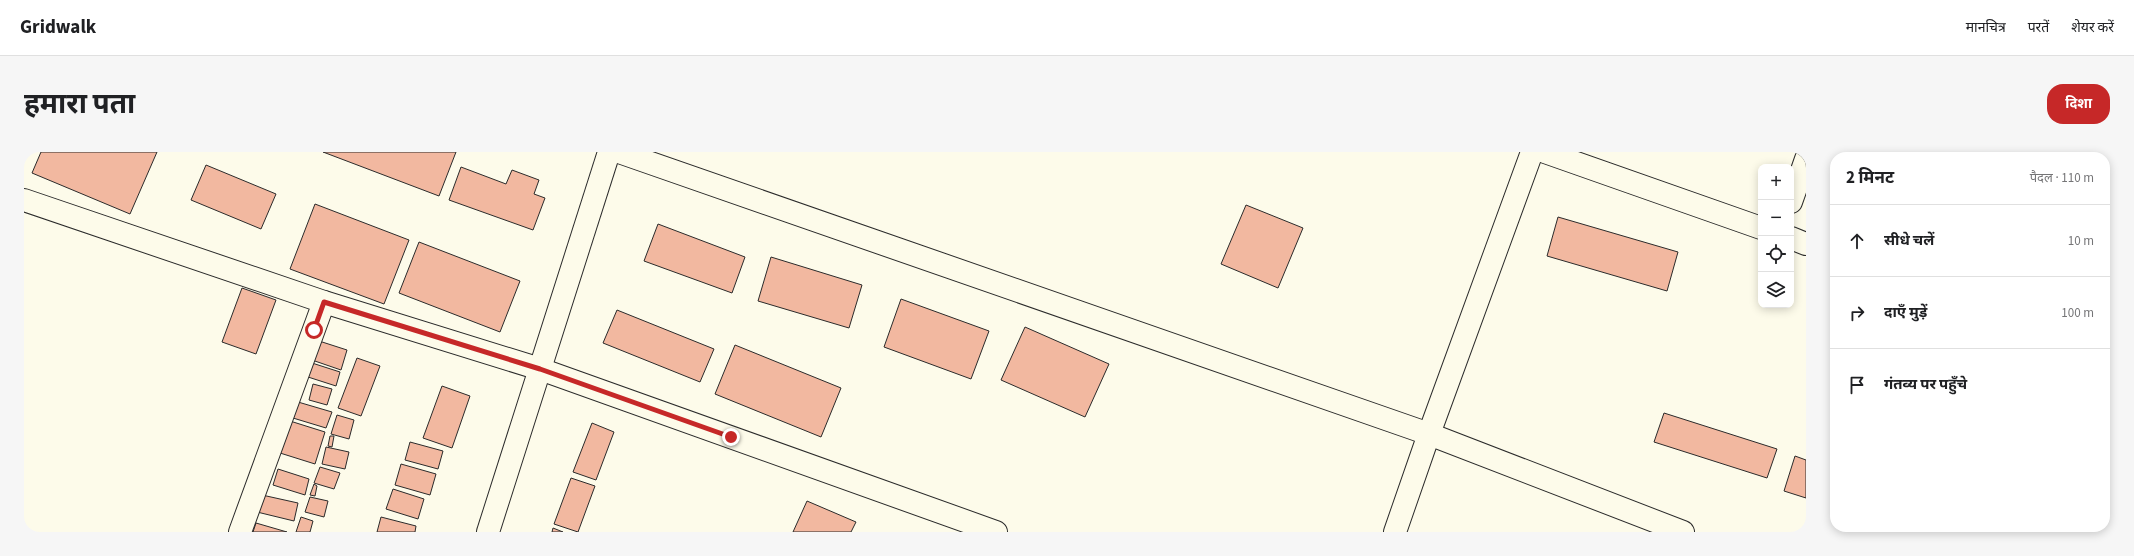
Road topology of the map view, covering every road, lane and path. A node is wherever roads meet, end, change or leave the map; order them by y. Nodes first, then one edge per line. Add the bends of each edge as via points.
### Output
1 (609, 152) edge
2 (619, 152) edge
3 (1532, 152) edge
4 (1545, 152) edge
5 (1806, 159) edge
6 (24, 200) edge
7 (1792, 200) edge
8 (1758, 227) edge
9 (1794, 239) edge
10 (1806, 244) edge
11 (324, 302) junction
12 (540, 369) junction
13 (1429, 434) junction
14 (240, 532) edge
15 (488, 532) edge
16 (996, 532) edge
17 (1396, 532) edge
18 (1683, 532) edge

1 - 12 street
2 - 13 street
3 - 13 street
4 - 8 street
5 - 7 street
6 - 11 street
9 - 10 street
11 - 12 street
11 - 14 street
12 - 15 street
12 - 16 street
13 - 17 street
13 - 18 street

